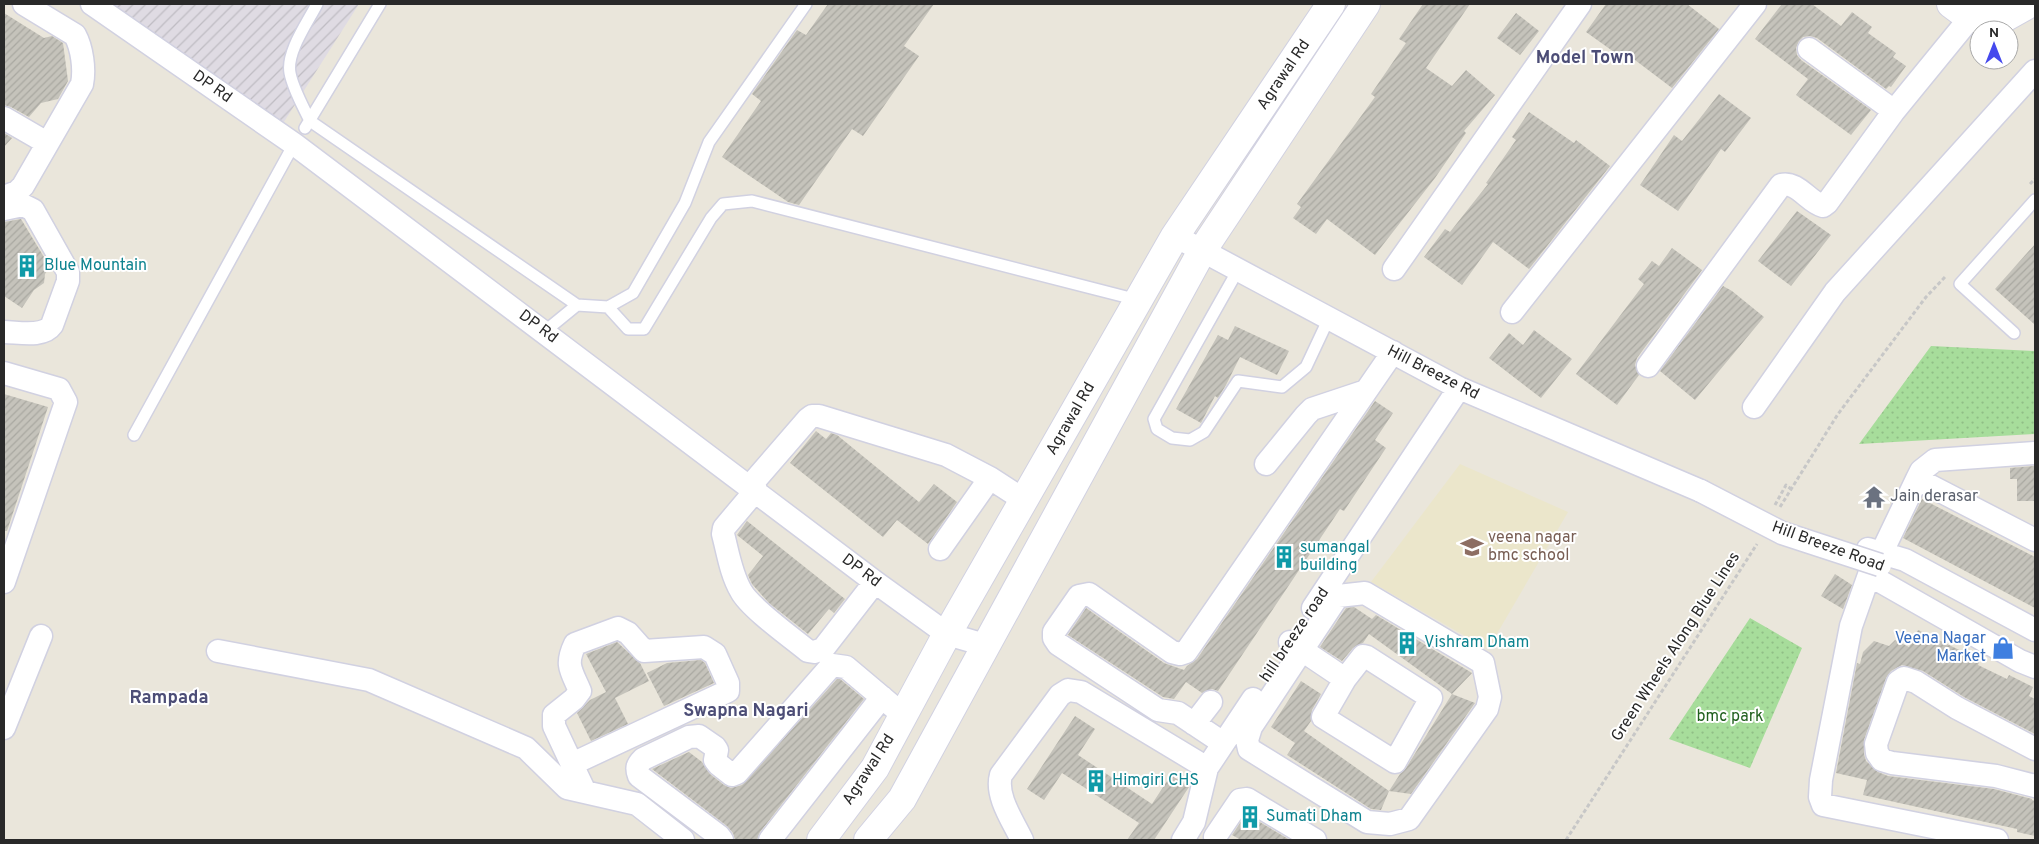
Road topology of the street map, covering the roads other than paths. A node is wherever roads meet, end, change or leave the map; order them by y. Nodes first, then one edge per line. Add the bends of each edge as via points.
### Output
1 (24, 4) edge
2 (92, 4) edge
3 (317, 4) edge
4 (380, 4) edge
5 (806, 4) edge
6 (1331, 4) edge
7 (1366, 4) edge
8 (1580, 4) edge
9 (1755, 4) edge
10 (2029, 4) edge
11 (1966, 8) edge
12 (1809, 49) dead end
13 (2035, 71) edge
14 (1894, 111) junction
15 (4, 118) edge
16 (303, 131) junction
17 (47, 143) junction
18 (4, 197) edge
19 (2035, 200) edge
20 (4, 209) edge
21 (1175, 236) junction
22 (1202, 251) junction
23 (1394, 269) dead end
24 (1238, 270) junction
25 (1138, 300) junction
26 (577, 305) junction
27 (608, 307) junction
28 (1512, 312) dead end
29 (1329, 318) junction
30 (4, 332) edge
31 (544, 332) junction
32 (2014, 334) dead end
33 (1393, 352) junction
34 (1648, 366) dead end
35 (4, 373) edge
36 (1459, 388) junction
37 (1366, 390) junction
38 (1754, 407) dead end
39 (134, 435) dead end
40 (2035, 453) edge
41 (1266, 464) dead end
42 (990, 478) junction
43 (1917, 479) junction
44 (753, 488) junction
45 (1700, 491) joint
46 (1024, 500) junction
47 (1774, 511) road end
48 (2035, 540) edge
49 (940, 549) dead end
50 (1877, 564) junction
51 (4, 582) edge
52 (875, 582) junction
53 (2035, 630) edge
54 (947, 634) junction
55 (41, 636) dead end
56 (985, 645) junction
57 (1296, 646) junction
58 (2035, 646) edge
59 (218, 651) dead end
60 (2035, 667) edge
61 (1345, 679) junction
62 (882, 697) junction
63 (1211, 702) dead end
64 (903, 715) junction
65 (1194, 724) junction
66 (4, 728) edge
67 (1224, 743) junction
68 (2035, 749) edge
69 (572, 764) junction
70 (1207, 768) junction
71 (2035, 786) edge
72 (586, 792) junction
73 (1188, 831) edge
74 (1218, 838) edge
75 (677, 839) edge
76 (722, 840) edge
77 (770, 840) edge
78 (821, 840) edge
79 (868, 840) edge
80 (1022, 840) edge
81 (1314, 840) edge
82 (1997, 840) edge

1 - 17 street via 75,34 78,41 82,84
2 - 16 street, DP Rd
3 - 16 lane via 290,61
4 - 16 lane
5 - 27 lane via 709,142 685,203 633,292
6 - 21 street, Agrawal Rd
7 - 22 street, Agrawal Rd
8 - 23 street
9 - 28 street
10 - 11 street via 2004,18
11 - 14 street
12 - 14 street
13 - 38 street via 1834,292
14 - 34 street via 1823,206 1793,186 1781,185
15 - 17 street
16 - 26 lane
16 - 31 street, DP Rd
16 - 39 lane
17 - 18 street via 22,186 17,192
19 - 32 lane via 1960,284
20 - 30 street via 23,205 33,210 68,272 68,281 48,331
21 - 22 street, Hill Breeze Rd
21 - 25 street, Agrawal Rd
22 - 24 street, Hill Breeze Rd
22 - 56 street, Agrawal Rd
24 - 29 street, Hill Breeze Rd
24 - 29 lane via 1154,419 1157,429 1172,438 1190,440 1204,432 1238,381 1282,387 1306,367
25 - 27 lane via 752,201 723,204 711,218 644,329 628,329
25 - 46 street, Agrawal Rd
26 - 27 lane
26 - 31 lane
29 - 33 street, Hill Breeze Rd
31 - 44 street, DP Rd
33 - 36 street, Hill Breeze Rd
33 - 37 street
35 - 51 street via 59,390 66,402
36 - 45 street, Hill Breeze Rd
36 - 57 street, hill breeze road
37 - 41 street via 1312,409
37 - 65 street via 1186,652 1172,652 1090,594 1078,596 1054,632 1058,644 1150,705 1158,710 1178,713
40 - 43 street via 1935,460 1921,471
42 - 44 street via 946,455 812,416
42 - 46 street
42 - 49 street
43 - 48 street
43 - 50 street
44 - 52 street, DP Rd
44 - 52 street via 724,528 735,578 751,603 808,651 823,649
45 - 50 street, Hill Breeze Road, bridge via 1782,533
46 - 54 street, Agrawal Rd
47 - 50 street via 1795,528 1847,546
50 - 53 street via 1905,560
50 - 58 street, Hill Breeze Road
50 - 60 street via 2020,661
50 - 82 street via 1851,626 1820,780 1823,805
52 - 54 street, DP Rd
54 - 56 street, DP Rd
54 - 64 street, Agrawal Rd
55 - 66 street
56 - 79 street, Agrawal Rd via 902,799
57 - 57 street via 1338,596 1365,593 1483,663 1490,697 1487,709 1409,819 1390,824 1367,822 1249,749 1247,740 1251,727
57 - 61 street
57 - 67 street, hill breeze road
59 - 72 street via 369,680 526,748 567,788
61 - 61 street via 1363,656 1432,698 1395,762 1323,718
62 - 64 street
62 - 76 street via 846,667 832,665 736,773 732,774 718,764 715,746 699,736 674,744 637,765 639,776
62 - 77 street
63 - 65 street
64 - 78 street, Agrawal Rd via 875,768
65 - 67 street
67 - 70 street, hill breeze road
68 - 71 street via 1904,678 1898,682 1876,744 1882,760 1892,763 1996,776
69 - 69 street via 554,726 554,715 580,690 568,665 575,644 618,628 628,633 644,651 704,647 715,654 728,690
69 - 72 street
70 - 73 street, hill breeze road
70 - 80 street via 1081,692 1068,690 1060,695 1001,775 1001,795
72 - 75 street via 637,804
73 - 74 street
74 - 81 street via 1240,800 1247,799

